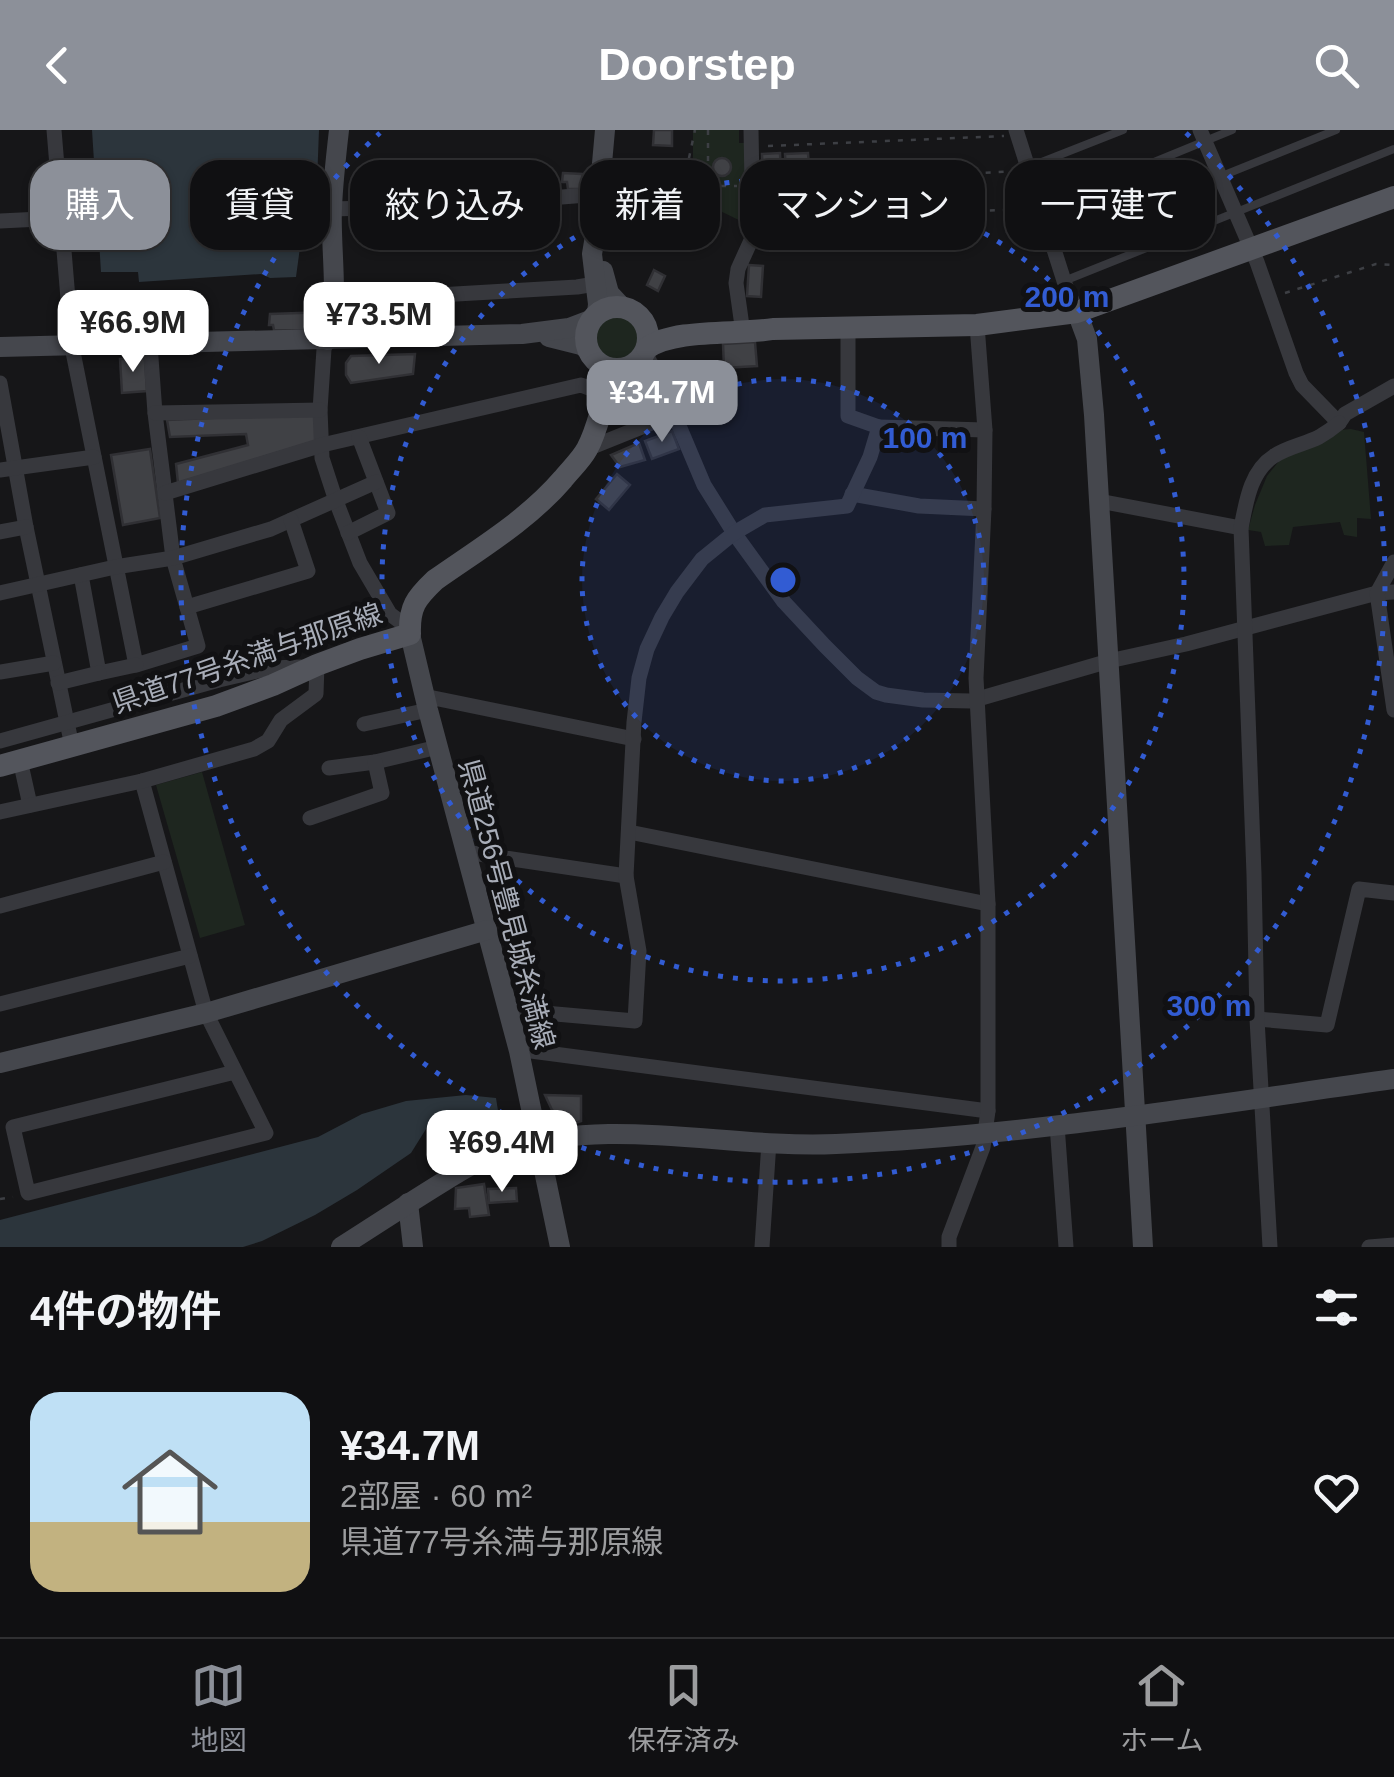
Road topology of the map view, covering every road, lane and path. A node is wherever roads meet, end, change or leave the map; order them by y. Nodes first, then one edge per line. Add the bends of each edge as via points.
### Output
1 (54, 130) edge
2 (339, 130) edge
3 (605, 130) edge
4 (695, 130) edge
5 (708, 130) edge
6 (1123, 130) edge
7 (1232, 130) edge
8 (1336, 130) edge
9 (1019, 131) edge
10 (1202, 136) edge
11 (751, 138) edge
12 (1394, 149) edge
13 (56, 160) edge
14 (603, 160) edge
15 (689, 160) edge
16 (708, 160) edge
17 (1025, 160) edge
18 (1047, 160) edge
19 (1148, 160) edge
20 (1220, 177) junction
21 (1215, 179) edge
22 (580, 196) edge
23 (1394, 197) edge
24 (332, 209) junction
25 (1235, 212) junction
26 (30, 220) edge
27 (0, 221) edge
28 (1251, 248) junction
29 (64, 250) edge
30 (593, 250) edge
31 (600, 250) edge
32 (747, 250) edge
33 (1054, 250) edge
34 (1394, 265) edge
35 (1064, 281) junction
36 (595, 284) junction
37 (333, 290) junction
38 (1271, 298) junction
39 (622, 307) junction
40 (1077, 312) junction
41 (594, 316) junction
42 (642, 320) junction
43 (977, 324) junction
44 (742, 326) junction
45 (848, 328) junction
46 (773, 329) junction
47 (522, 334) junction
48 (328, 340) junction
49 (150, 344) junction
50 (72, 346) junction
51 (0, 347) edge
52 (622, 358) junction
53 (0, 384) edge
54 (1394, 386) edge
55 (594, 390) junction
56 (320, 410) junction
57 (155, 413) junction
58 (674, 414) junction
59 (1339, 423) junction
60 (878, 427) junction
61 (985, 430) junction
62 (359, 437) junction
63 (322, 445) junction
64 (587, 449) junction
65 (94, 457) junction
66 (8, 468) edge
67 (563, 478) junction
68 (376, 482) junction
69 (164, 494) junction
70 (852, 494) junction
71 (336, 501) junction
72 (1099, 501) junction
73 (984, 508) junction
74 (291, 520) junction
75 (26, 526) junction
76 (1242, 528) junction
77 (0, 532) edge
78 (348, 534) junction
79 (734, 534) junction
80 (173, 558) junction
81 (1394, 562) edge
82 (115, 568) junction
83 (81, 574) junction
84 (38, 584) junction
85 (1386, 592) edge
86 (0, 593) edge
87 (187, 607) junction
88 (1245, 628) junction
89 (410, 631) junction
90 (1108, 660) junction
91 (54, 663) junction
92 (136, 665) junction
93 (314, 666) junction
94 (0, 672) edge
95 (99, 672) junction
96 (58, 683) junction
97 (274, 685) junction
98 (978, 698) junction
99 (426, 703) junction
100 (1394, 710) edge
101 (286, 716) junction
102 (67, 722) junction
103 (364, 724) dead end
104 (634, 738) junction
105 (0, 741) edge
106 (72, 746) junction
107 (438, 747) junction
108 (375, 762) junction
109 (10, 763) edge
110 (329, 768) dead end
111 (142, 782) junction
112 (30, 805) junction
113 (0, 812) edge
114 (310, 818) dead end
115 (629, 832) junction
116 (465, 852) junction
117 (164, 862) junction
118 (626, 876) junction
119 (1394, 894) edge
120 (988, 904) junction
121 (0, 906) edge
122 (487, 930) junction
123 (190, 956) junction
124 (0, 1004) edge
125 (206, 1013) junction
126 (510, 1015) junction
127 (1257, 1019) junction
128 (518, 1051) junction
129 (0, 1063) edge
130 (235, 1072) junction
131 (1394, 1079) edge
132 (1262, 1097) junction
133 (988, 1110) junction
134 (1136, 1116) junction
135 (1058, 1125) junction
136 (986, 1133) junction
137 (538, 1142) junction
138 (768, 1142) junction
139 (408, 1203) junction
140 (1394, 1245) edge
141 (341, 1247) edge
142 (413, 1247) edge
143 (560, 1247) edge
144 (762, 1247) edge
145 (949, 1247) edge
146 (1066, 1247) edge
147 (1144, 1247) edge
148 (1270, 1247) edge
149 (1369, 1247) edge

1 - 13 street
2 - 24 street
3 - 14 street
4 - 15 path
5 - 16 path
6 - 18 lane
7 - 10 lane
8 - 20 lane
9 - 11 path
9 - 17 street
10 - 19 lane
10 - 20 street
12 - 25 lane
20 - 21 lane
20 - 25 street
22 - 24 street
23 - 28 main road
24 - 37 street
25 - 28 street
25 - 35 lane
26 - 27 street
28 - 38 street
28 - 40 main road
29 - 50 street
30 - 36 street
31 - 39 street via 608,290
32 - 44 street via 736,283
33 - 35 street
34 - 38 path via 1376,264
35 - 40 street
36 - 37 street via 421,296
36 - 41 street
37 - 48 street
38 - 59 street via 1302,386
39 - 41 main road
39 - 42 main road
40 - 43 main road
40 - 72 street via 1088,347
41 - 47 street via 569,328
41 - 52 main road via 585,339
42 - 44 main road
42 - 52 main road via 648,336
43 - 45 main road
43 - 61 street
44 - 46 main road
45 - 46 main road
45 - 60 street via 848,416
46 - 52 main road via 665,338
47 - 48 street
47 - 52 street
48 - 49 street
48 - 56 street
49 - 50 street
49 - 57 street
50 - 51 street
50 - 65 street
52 - 55 main road, 県道77号糸満与那原線
52 - 58 street via 650,362 669,391
52 - 64 main road, 県道77号糸満与那原線
53 - 66 street
54 - 59 street
55 - 62 street via 581,385
55 - 67 main road, 県道77号糸満与那原線
56 - 57 street
56 - 63 street
57 - 69 street
58 - 64 street
58 - 79 street
59 - 76 street via 1266,464 1248,494
60 - 61 street
60 - 70 street
61 - 73 street
62 - 63 street
62 - 68 street
63 - 69 street
63 - 71 street
64 - 67 main road, 県道77号糸満与那原線
65 - 66 street
65 - 82 street
66 - 75 street
67 - 89 main road, 県道77号糸満与那原線 via 534,508 424,590 412,608
68 - 71 street
68 - 78 street via 388,513
69 - 80 street
70 - 73 street
70 - 79 street via 847,506 765,515
71 - 74 street
71 - 78 street
72 - 76 street
72 - 90 street
73 - 98 street
74 - 80 street
74 - 87 street via 308,571
75 - 77 street
75 - 84 street
76 - 88 street
78 - 89 street via 390,614
79 - 98 street via 784,602 868,687 907,699
79 - 104 street via 702,560 662,617 640,678
80 - 82 street
80 - 87 street
81 - 85 street
82 - 83 street
82 - 92 street
83 - 84 street
83 - 95 street
84 - 86 street
84 - 91 street
85 - 88 street
85 - 100 street
87 - 92 street via 198,646
88 - 90 street
88 - 127 street
89 - 93 main road, 県道77号糸満与那原線
89 - 99 street, 県道256号豊見城糸満線
90 - 98 street
90 - 134 street
91 - 94 street
91 - 96 street
92 - 95 street
93 - 97 main road, 県道77号糸満与那原線
93 - 101 street via 316,694
93 - 102 street via 270,668
95 - 96 street
96 - 102 street
97 - 101 street
97 - 106 main road, 県道77号糸満与那原線
98 - 120 street
99 - 103 street
99 - 104 street
99 - 107 street, 県道256号豊見城糸満線
101 - 111 street via 254,750
102 - 105 street
102 - 106 street
104 - 115 street
106 - 109 main road, 県道77号糸満与那原線
107 - 108 street
107 - 116 street, 県道256号豊見城糸満線
108 - 110 street
108 - 114 street via 382,793
109 - 112 street
111 - 112 street
111 - 117 street
112 - 113 street
115 - 118 street
115 - 120 street
116 - 118 street
116 - 122 street, 県道256号豊見城糸満線
117 - 121 street
117 - 123 street
118 - 126 street via 639,951 635,1021
119 - 127 street via 1359,889 1327,1025
120 - 133 street
122 - 125 street
122 - 126 street, 県道256号豊見城糸満線
123 - 124 street
123 - 125 street
125 - 129 street
125 - 130 street
126 - 128 street, 県道256号豊見城糸満線
127 - 132 street
128 - 133 street
128 - 137 street, 県道256号豊見城糸満線
130 - 130 street via 266,1133 28,1194 13,1128
131 - 132 street
132 - 134 street
132 - 148 street
133 - 136 street
134 - 135 street
134 - 147 street
135 - 136 street
135 - 146 street
136 - 138 street
136 - 145 street
137 - 138 street via 587,1134
137 - 139 street via 503,1150
137 - 143 street, 県道256号豊見城糸満線
138 - 144 street
139 - 141 street
139 - 142 street
140 - 149 street

